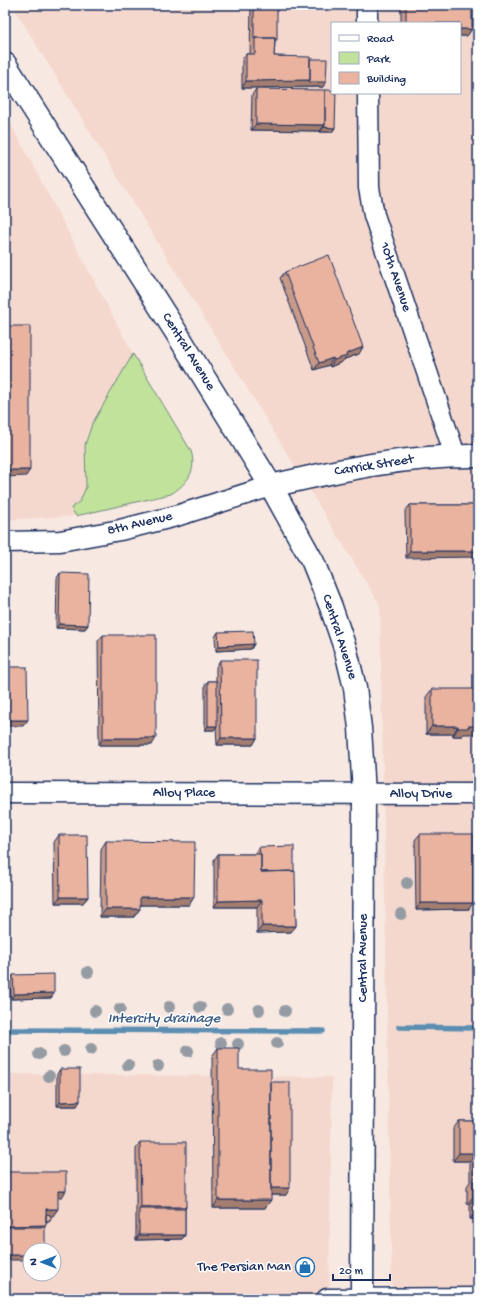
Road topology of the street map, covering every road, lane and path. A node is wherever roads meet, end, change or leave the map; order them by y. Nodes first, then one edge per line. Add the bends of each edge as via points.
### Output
1 (367, 5) edge
2 (367, 22) edge
3 (8, 75) edge
4 (368, 94) edge
5 (456, 456) junction
6 (478, 456) edge
7 (270, 486) junction
8 (5, 542) edge
9 (5, 793) edge
10 (364, 794) junction
11 (478, 794) edge
12 (478, 1298) edge
13 (327, 1299) edge
14 (362, 1299) edge

1 - 2 street
3 - 7 main road, Central Avenue via 176,332
4 - 5 street, 10th Avenue via 369,188 374,215
5 - 6 main road, Carrick Street
5 - 7 main road, Carrick Street via 388,462
7 - 8 street, 8th Avenue via 176,516 120,530 60,541
7 - 10 main road, Central Avenue via 313,562 346,651 355,688
9 - 10 street, Alloy Place
10 - 11 street, Alloy Drive
10 - 14 main road, Central Avenue
12 - 14 street
13 - 14 street

